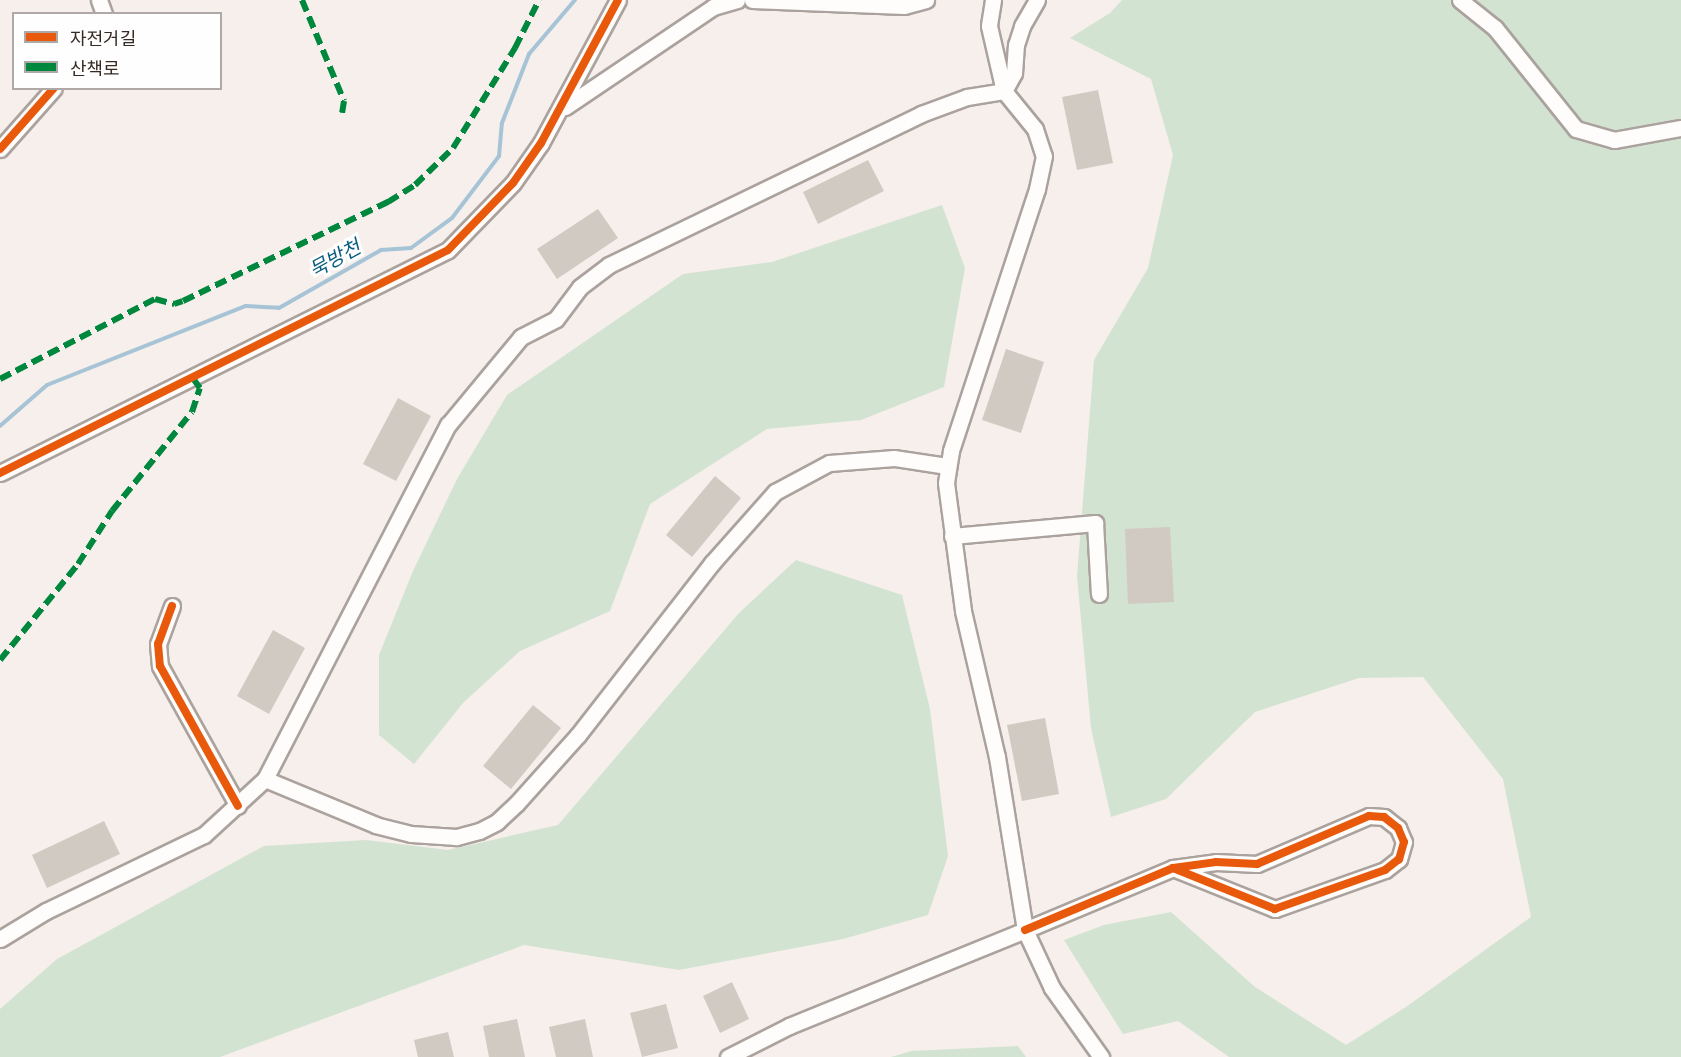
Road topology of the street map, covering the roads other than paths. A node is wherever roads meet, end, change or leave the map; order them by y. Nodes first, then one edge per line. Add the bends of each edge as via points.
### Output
1 (618, 0) edge
2 (737, 0) edge
3 (752, 0) edge
4 (926, 0) edge
5 (993, 0) edge
6 (1037, 0) edge
7 (1460, 0) edge
8 (52, 90) edge
9 (1004, 92) junction
10 (560, 110) junction
11 (1681, 128) edge
12 (0, 149) edge
13 (947, 466) junction
14 (0, 473) edge
15 (952, 536) junction
16 (1099, 594) dead end
17 (172, 606) dead end
18 (265, 779) junction
19 (238, 806) junction
20 (1173, 868) junction
21 (1025, 930) junction
22 (0, 939) edge
23 (728, 1057) edge
24 (1101, 1057) edge

1 - 10 street
2 - 10 street via 713,7
3 - 4 street via 904,6
5 - 9 street via 989,26
6 - 9 street via 1022,26 1014,73
7 - 11 street via 1495,28 1576,129 1614,140
8 - 12 street
9 - 13 street via 1035,129 1044,156 1037,189
9 - 18 street via 968,97 921,114 609,265 580,287 556,319 521,337 448,425
10 - 14 street via 513,183 448,250
13 - 15 street
13 - 18 street via 894,458 829,463 775,492 712,563 578,735 516,804 497,822 479,831 456,837 411,834 376,825
15 - 16 street via 1095,524
15 - 21 street via 963,611 1008,815
17 - 19 street via 158,644 160,666
18 - 19 street
19 - 22 street via 204,835 29,920
20 - 20 street via 1216,862 1257,864 1369,816 1384,817 1398,828 1404,842 1400,859 1385,870 1275,909
20 - 21 street
21 - 23 street via 789,1026
21 - 24 street via 1052,988

